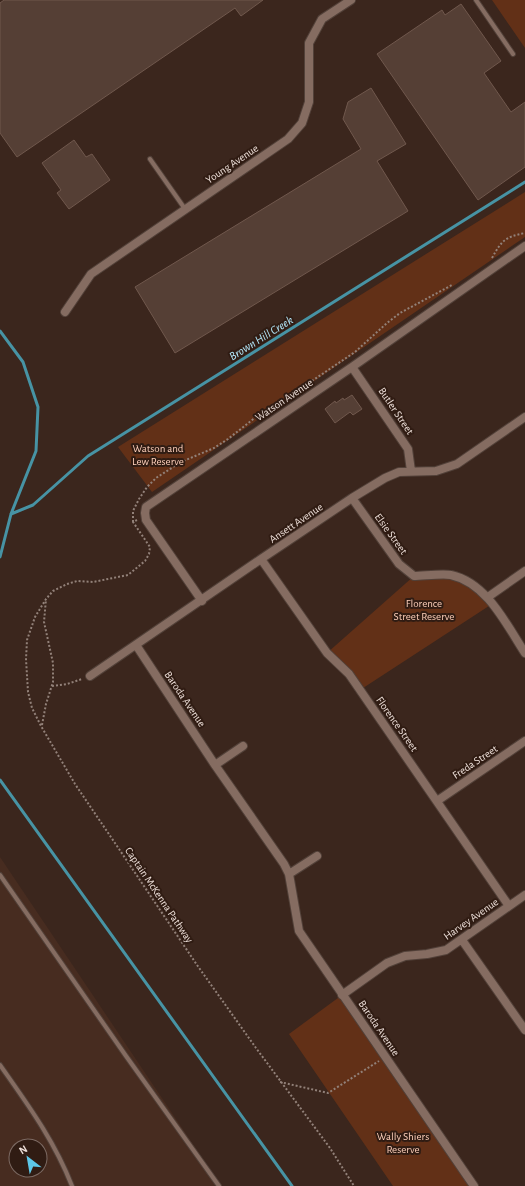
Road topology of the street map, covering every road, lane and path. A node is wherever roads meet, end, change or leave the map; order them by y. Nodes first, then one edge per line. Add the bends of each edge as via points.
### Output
1 (351, 0) edge
2 (476, 0) edge
3 (513, 54) dead end
4 (150, 159) dead end
5 (185, 209) junction
6 (525, 233) edge
7 (525, 246) edge
8 (491, 259) dead end
9 (453, 284) dead end
10 (65, 312) dead end
11 (352, 367) junction
12 (525, 417) edge
13 (411, 471) junction
14 (352, 498) junction
15 (146, 520) junction
16 (132, 522) junction
17 (261, 559) junction
18 (525, 572) edge
19 (488, 597) junction
20 (46, 599) junction
21 (202, 601) junction
22 (136, 646) junction
23 (525, 653) edge
24 (90, 676) joint
25 (52, 686) junction
26 (41, 726) junction
27 (525, 741) edge
28 (244, 746) dead end
29 (215, 765) junction
30 (437, 801) junction
31 (317, 856) dead end
32 (289, 874) junction
33 (0, 875) edge
34 (525, 895) edge
35 (509, 906) junction
36 (462, 940) junction
37 (342, 995) junction
38 (525, 1030) edge
39 (385, 1057) junction
40 (0, 1065) edge
41 (280, 1082) junction
42 (72, 1186) edge
43 (219, 1186) edge
44 (354, 1186) edge
45 (474, 1186) edge

1 - 5 street, Young Avenue via 322,19 309,44 308,102 302,122 288,138
2 - 3 lane
4 - 5 lane
5 - 10 street, Young Avenue via 91,274
6 - 8 path via 502,241
7 - 11 street, Watson Avenue
9 - 16 path via 400,313 355,352 288,398 261,413 228,439 181,462 156,478 139,499
11 - 13 street, Butler Street via 408,449
11 - 15 street, Watson Avenue via 146,507
12 - 13 street, Ansett Avenue via 457,464 436,471
13 - 14 street, Ansett Avenue via 399,472 385,478
14 - 17 street, Ansett Avenue
14 - 19 street, Elsie Street via 399,564 414,576 450,574 471,583
15 - 16 path
15 - 21 street
16 - 20 path, Captain McKenna Pathway via 150,547 145,561 128,576 93,582 77,581 53,591
17 - 21 street, Ansett Avenue
17 - 30 street, Florence Street via 327,653 349,674
18 - 19 street
19 - 23 street, Elsie Street
20 - 25 path via 44,622 53,663
20 - 26 path, Captain McKenna Pathway via 31,626 26,652 28,692
21 - 22 street, Ansett Avenue
22 - 24 street, Ansett Avenue
22 - 29 street, Baroda Avenue
24 - 25 path
25 - 26 path
26 - 41 path, Captain McKenna Pathway via 75,784 197,965
27 - 30 street, Freda Street
28 - 29 street
29 - 32 street, Baroda Avenue
30 - 35 street, Florence Street
31 - 32 street
32 - 37 street, Baroda Avenue via 298,931
33 - 43 lane
34 - 35 street, Harvey Avenue
35 - 36 street, Harvey Avenue
36 - 37 street, Harvey Avenue via 446,950 405,956 387,963
36 - 38 street
37 - 39 street, Baroda Avenue
39 - 41 path via 328,1093
39 - 45 street, Baroda Avenue
40 - 42 lane via 46,1132
41 - 44 path, Captain McKenna Pathway via 330,1148

